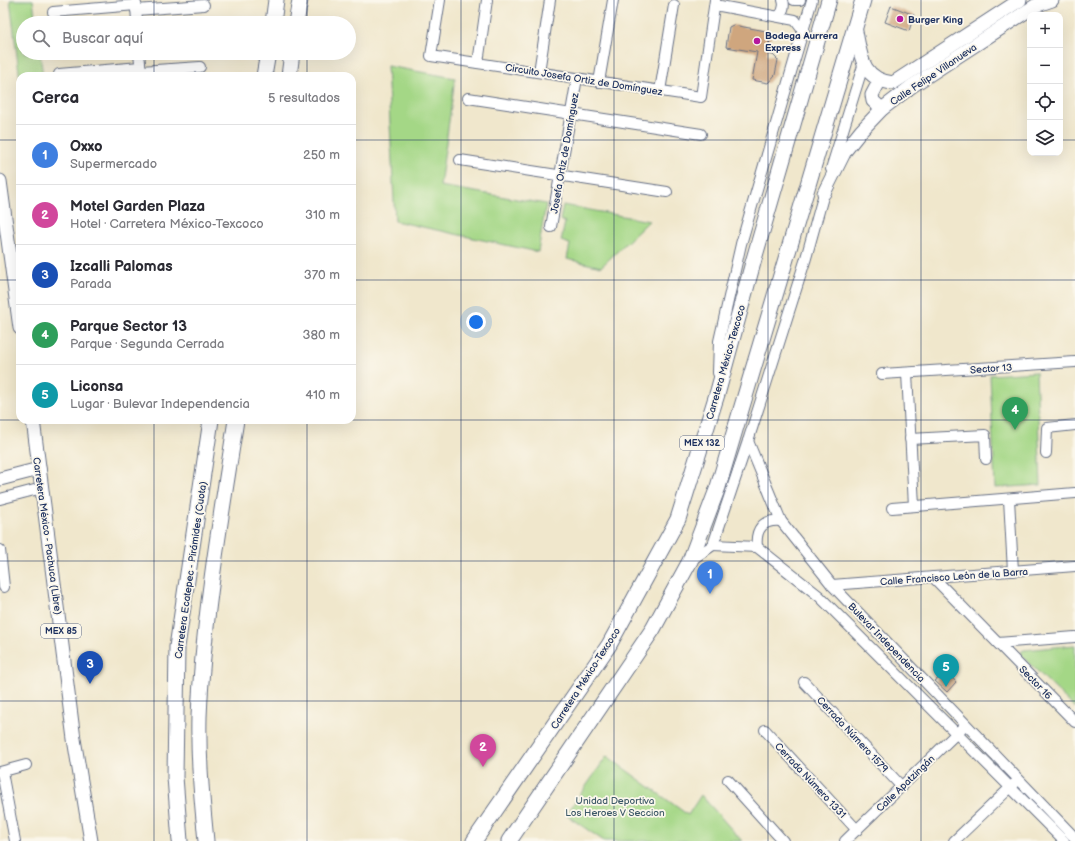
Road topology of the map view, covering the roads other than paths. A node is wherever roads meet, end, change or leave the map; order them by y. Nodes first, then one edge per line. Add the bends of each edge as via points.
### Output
1 (276, 0) edge
2 (300, 0) edge
3 (440, 0) edge
4 (487, 0) edge
5 (550, 0) edge
6 (613, 0) edge
7 (783, 0) edge
8 (794, 0) edge
9 (800, 0) edge
10 (812, 0) edge
11 (830, 0) edge
12 (863, 0) edge
13 (1020, 0) edge
14 (1052, 0) edge
15 (715, 3) edge
16 (136, 5) edge
17 (204, 5) dead end
18 (674, 5) dead end
19 (739, 5) edge
20 (53, 12) dead end
21 (137, 16) edge
22 (274, 16) edge
23 (297, 16) edge
24 (779, 16) junction
25 (855, 27) junction
26 (804, 32) junction
27 (140, 60) edge
28 (267, 60) edge
29 (291, 60) edge
30 (478, 63) junction
31 (863, 66) junction
32 (200, 67) dead end
33 (141, 71) edge
34 (114, 72) edge
35 (179, 72) edge
36 (265, 72) edge
37 (290, 72) edge
38 (539, 72) junction
39 (577, 78) junction
40 (880, 80) junction
41 (600, 82) junction
42 (660, 91) junction
43 (468, 98) dead end
44 (882, 109) junction
45 (570, 115) junction
46 (701, 134) dead end
47 (460, 160) dead end
48 (560, 175) junction
49 (0, 181) edge
50 (667, 192) dead end
51 (824, 193) junction
52 (551, 227) dead end
53 (16, 299) edge
54 (1075, 362) edge
55 (907, 373) junction
56 (882, 374) dead end
57 (718, 391) junction
58 (33, 424) edge
59 (210, 424) edge
60 (235, 424) edge
61 (1075, 425) edge
62 (910, 439) junction
63 (748, 442) junction
64 (1046, 453) dead end
65 (986, 459) dead end
66 (39, 469) junction
67 (0, 479) edge
68 (42, 488) junction
69 (1075, 493) edge
70 (0, 499) edge
71 (1010, 499) junction
72 (914, 506) junction
73 (892, 508) dead end
74 (781, 521) junction
75 (713, 545) junction
76 (757, 547) junction
77 (0, 550) edge
78 (690, 562) junction
79 (1075, 566) edge
80 (1013, 571) junction
81 (933, 577) junction
82 (832, 585) junction
83 (4, 587) dead end
84 (1075, 638) edge
85 (998, 643) junction
86 (804, 682) dead end
87 (1075, 722) edge
88 (966, 724) junction
89 (765, 730) dead end
90 (957, 733) junction
91 (26, 765) dead end
92 (1, 772) edge
93 (728, 780) dead end
94 (1018, 780) junction
95 (902, 786) junction
96 (1010, 788) junction
97 (1061, 834) edge
98 (851, 837) edge
99 (1075, 838) edge
100 (15, 841) edge
101 (91, 841) edge
102 (180, 841) edge
103 (206, 841) edge
104 (474, 841) edge
105 (509, 841) edge
106 (783, 841) edge
107 (954, 841) edge
108 (1049, 841) edge

1 - 22 highway
2 - 23 highway
3 - 30 street, Circuito Josefa Ortiz de Domínguez via 431,56
4 - 30 street
5 - 38 street
6 - 41 street
7 - 24 street via 782,13
8 - 9 street
10 - 26 street
11 - 57 highway, Carretera México-Texcoco / MEX 132
12 - 25 highway, MEX 132
13 - 40 main road, Calle Felipe Villanueva via 893,83
14 - 44 main road, Calle Felipe Villanueva via 1035,6 1016,18 912,86
15 - 19 street, Circuito Josefa Ortiz de Domínguez
15 - 42 street, Circuito Josefa Ortiz de Domínguez via 701,97
16 - 17 street
16 - 20 street
16 - 21 street
18 - 42 street
19 - 24 street, Circuito Josefa Ortiz de Domínguez
24 - 26 street, Circuito Josefa Ortiz de Domínguez via 795,20
25 - 31 main road
25 - 78 highway, MEX 132 via 723,473
26 - 57 street via 741,244 719,341
27 - 33 street
28 - 36 highway
29 - 37 highway
30 - 38 street, Circuito Josefa Ortiz de Domínguez
31 - 40 main road
31 - 51 street
32 - 35 street
33 - 34 street
33 - 35 street
38 - 39 street, Circuito Josefa Ortiz de Domínguez
39 - 41 street, Circuito Josefa Ortiz de Domínguez
39 - 45 street, Josefa Ortiz de Domínguez
40 - 44 main road via 872,95 873,101
41 - 42 street, Circuito Josefa Ortiz de Domínguez
43 - 45 street
44 - 51 main road, Calle Felipe Villanueva via 845,150
45 - 46 street
45 - 48 street, Josefa Ortiz de Domínguez
47 - 48 street
48 - 50 street
48 - 52 street, Josefa Ortiz de Domínguez
49 - 53 main road
51 - 63 street
54 - 55 street, Sector 13
55 - 56 street, Sector 13
55 - 62 street
57 - 104 highway, Carretera México-Texcoco / MEX 132 via 678,519 609,645
58 - 66 main road, Carretera México - Pachuca (Libre) / MEX 85
59 - 102 highway, Carretera Ecatepec - Pirámides (Cuota) via 177,647 175,777
60 - 103 highway via 215,559 201,685 199,719
61 - 64 street via 1047,428
62 - 65 street via 985,435
62 - 72 street
63 - 74 street, Bulevar Independencia
63 - 75 street
66 - 67 main road
66 - 68 main road, Carretera México - Pachuca (Libre) / MEX 85
68 - 70 street
68 - 101 main road, Carretera México - Pachuca (Libre) / MEX 85 via 74,739
69 - 71 street
71 - 72 street
71 - 80 street
72 - 73 street
74 - 76 street via 772,520 762,526 756,537
74 - 82 street, Bulevar Independencia
75 - 76 street
75 - 78 street
76 - 90 street, Bulevar Independencia via 819,596
77 - 83 street
78 - 105 highway, MEX 132 via 653,629
79 - 80 street, Calle Francisco León de la Barra
80 - 81 street, Calle Francisco León de la Barra
81 - 82 street, Calle Francisco León de la Barra
81 - 85 street, Sector 16
82 - 88 street, Bulevar Independencia
84 - 85 street
85 - 87 street, Sector 16
86 - 95 street, Cerrada Número 1579
88 - 90 street, Calle Apatzingán
88 - 94 street, Bulevar Independencia
89 - 98 street, Cerrada Número 1331
90 - 95 street, Calle Apatzingán
90 - 96 street, Bulevar Independencia
91 - 92 street
92 - 100 street
93 - 106 street
94 - 96 street
94 - 97 street, Bulevar Independencia
95 - 98 street, Calle Apatzingán
96 - 97 street, Bulevar Independencia
96 - 107 street
97 - 99 street, Bulevar Independencia
97 - 108 street

